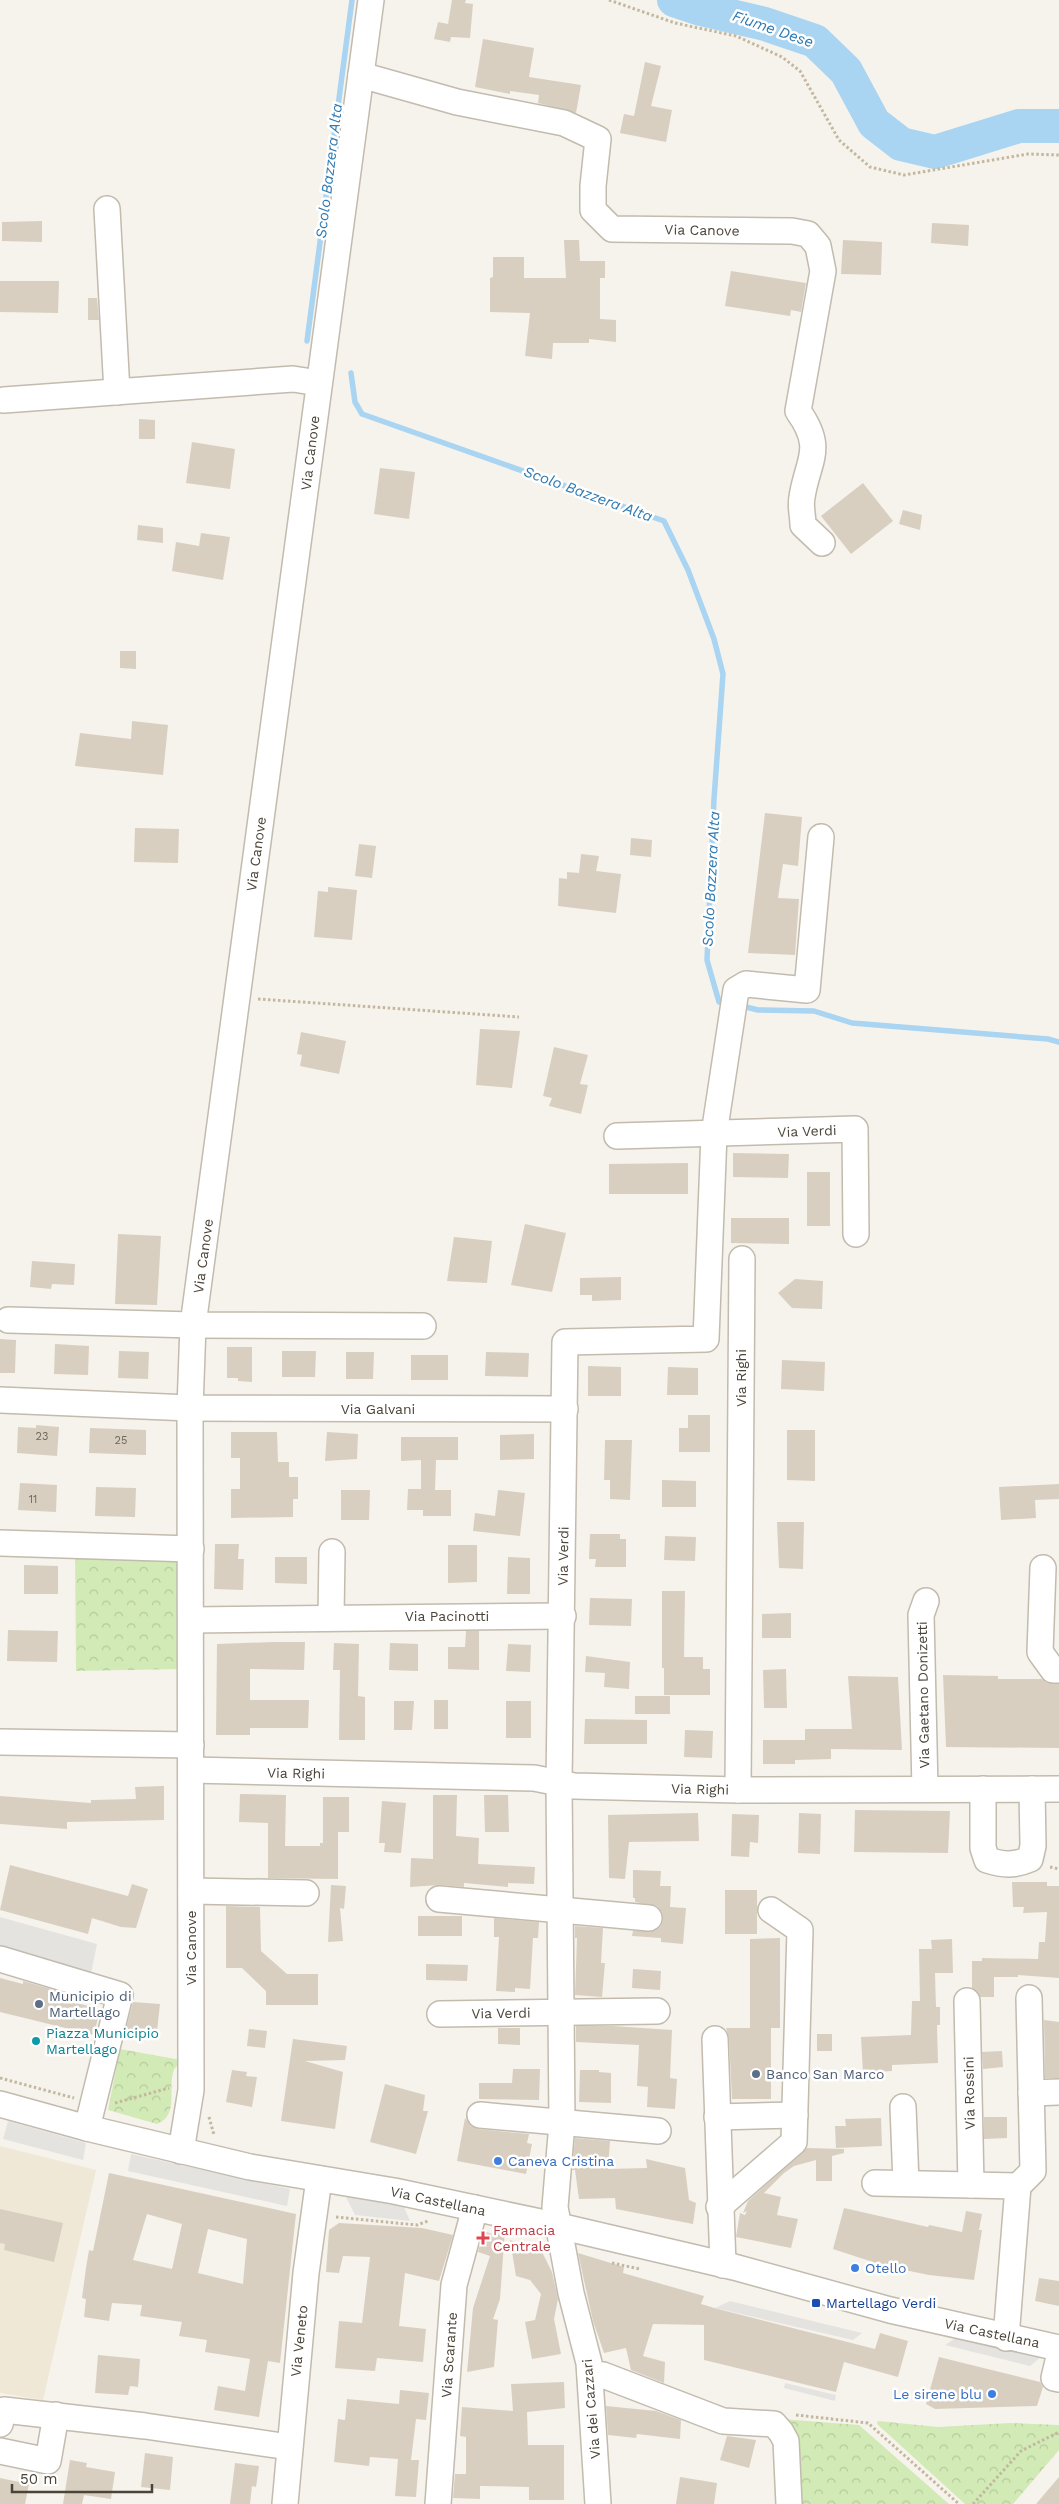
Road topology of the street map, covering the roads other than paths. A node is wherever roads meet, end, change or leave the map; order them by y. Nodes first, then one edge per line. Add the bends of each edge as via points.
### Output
1 (371, 0) edge
2 (361, 75) junction
3 (107, 209) dead end
4 (319, 383) junction
5 (117, 392) junction
6 (4, 400) dead end
7 (822, 544) dead end
8 (821, 837) dead end
9 (714, 1134) junction
10 (618, 1136) dead end
11 (856, 1234) dead end
12 (742, 1259) dead end
13 (8, 1320) dead end
14 (193, 1325) junction
15 (423, 1326) dead end
16 (742, 1339) junction
17 (706, 1340) junction
18 (0, 1400) edge
19 (190, 1408) junction
20 (565, 1410) junction
21 (0, 1543) edge
22 (191, 1549) junction
23 (332, 1552) dead end
24 (1043, 1568) dead end
25 (926, 1601) dead end
26 (563, 1616) junction
27 (331, 1617) junction
28 (191, 1620) junction
29 (1059, 1670) edge
30 (0, 1742) edge
31 (191, 1745) junction
32 (191, 1770) junction
33 (559, 1783) junction
34 (925, 1789) junction
35 (1032, 1789) junction
36 (1059, 1789) edge
37 (738, 1790) junction
38 (983, 1790) junction
39 (191, 1891) junction
40 (306, 1893) dead end
41 (439, 1899) dead end
42 (560, 1910) junction
43 (771, 1910) dead end
44 (649, 1918) dead end
45 (0, 1959) edge
46 (1029, 1998) dead end
47 (967, 2001) dead end
48 (657, 2011) dead end
49 (561, 2012) junction
50 (440, 2014) dead end
51 (715, 2039) dead end
52 (1059, 2092) edge
53 (1031, 2093) junction
54 (0, 2104) edge
55 (903, 2106) dead end
56 (480, 2115) dead end
57 (795, 2115) junction
58 (717, 2117) junction
59 (562, 2123) junction
60 (87, 2128) junction
61 (658, 2131) dead end
62 (181, 2151) junction
63 (319, 2179) junction
64 (875, 2183) dead end
65 (906, 2183) junction
66 (971, 2185) junction
67 (1018, 2186) junction
68 (719, 2207) junction
69 (475, 2208) junction
70 (559, 2226) junction
71 (723, 2265) junction
72 (1006, 2338) junction
73 (1059, 2348) edge
74 (1059, 2357) edge
75 (590, 2374) junction
76 (1059, 2380) edge
77 (56, 2415) junction
78 (0, 2424) edge
79 (289, 2447) junction
80 (0, 2451) edge
81 (285, 2504) edge
82 (438, 2504) edge
83 (598, 2504) edge
84 (789, 2504) edge

1 - 2 street, Via Canove
2 - 4 street, Via Canove
2 - 7 street, Via Canove via 457,102 564,123 598,139 593,210 612,229 792,231 808,234 818,246 823,271 798,412 809,427 814,454 801,498 803,525
3 - 5 street
4 - 5 street via 293,379
4 - 14 street, Via Canove
5 - 6 street
8 - 9 street via 806,990 746,984 736,990
9 - 10 street, Via Verdi
9 - 11 street, Via Verdi via 855,1129
9 - 17 street
12 - 16 street, Via Righi
13 - 14 street
14 - 15 street
14 - 19 street, Via Canove
16 - 17 street, Via Verdi
16 - 37 street, Via Righi
17 - 20 street, Via Verdi via 565,1342
18 - 19 street
19 - 20 street, Via Galvani
19 - 22 street, Via Canove
20 - 26 street, Via Verdi
21 - 22 street
22 - 28 street, Via Canove
23 - 27 street
24 - 29 street via 1040,1652 1053,1670
25 - 34 street, Via Gaetano Donizetti via 921,1616
26 - 27 street, Via Pacinotti
26 - 33 street, Via Verdi
27 - 28 street, Via Pacinotti
28 - 31 street, Via Canove
30 - 31 street
31 - 32 street, Via Canove
32 - 33 street, Via Righi via 534,1778
32 - 39 street, Via Canove
33 - 37 street, Via Righi
33 - 42 street, Via Verdi
34 - 37 street, Via Gaetano Donizetti
34 - 38 street, Via Gaetano Donizetti
35 - 36 street, Via Gaetano Donizetti
35 - 38 street, Via Gaetano Donizetti
35 - 38 street via 1030,1859 1018,1865 1002,1865 987,1860 983,1848
39 - 40 street
39 - 62 street, Via Canove via 191,2090
41 - 42 street
42 - 44 street
42 - 49 street, Via Verdi
43 - 57 street via 800,1930
45 - 60 street via 120,1995
46 - 53 street
47 - 66 street, Via Rossini
48 - 49 street, Via Verdi
49 - 50 street, Via Verdi
49 - 59 street, Via Verdi
51 - 58 street
52 - 53 street
53 - 67 street via 1033,2171
54 - 60 street, Via Castellana
55 - 65 street
56 - 59 street
57 - 58 street
57 - 68 street via 794,2142
58 - 68 street
59 - 61 street
59 - 70 street, Via Verdi via 555,2207
60 - 62 street, Via Castellana
62 - 63 street, Via Castellana
63 - 69 street, Via Castellana
63 - 79 street, Via Veneto
64 - 65 street
65 - 66 street
66 - 67 street
67 - 72 street
68 - 71 street
69 - 70 street, Via Castellana
69 - 82 street, Via Scarante via 454,2285
70 - 71 street, Via Castellana
70 - 75 street, Via dei Cazzari
71 - 72 street, Via Castellana
72 - 73 street, Via Castellana
74 - 76 street via 1054,2378
75 - 83 street, Via dei Cazzari
75 - 84 street via 602,2375 723,2421 774,2424 786,2441
77 - 78 street via 4,2410
77 - 79 street
77 - 80 street via 48,2461
79 - 81 street, Via Veneto

